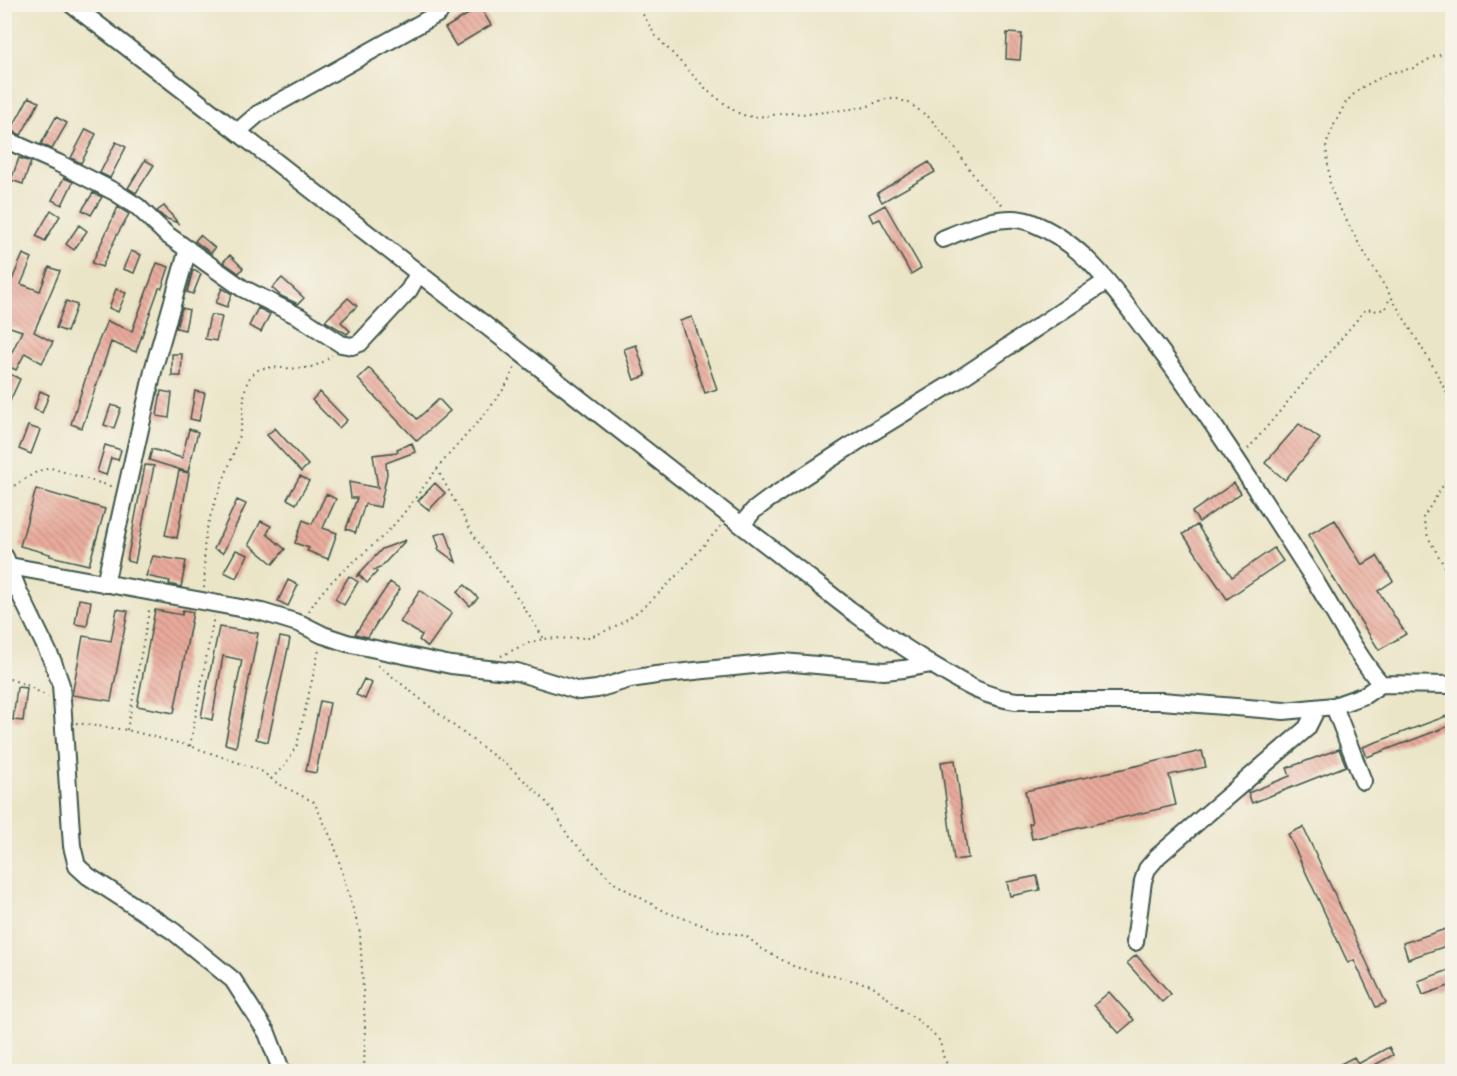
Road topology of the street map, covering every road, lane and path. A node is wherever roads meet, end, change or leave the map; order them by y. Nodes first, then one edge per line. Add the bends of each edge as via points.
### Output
1 (71, 4) edge
2 (636, 4) edge
3 (439, 13) dead end
4 (1452, 52) edge
5 (239, 133) junction
6 (4, 139) edge
7 (1009, 208) dead end
8 (943, 239) dead end
9 (188, 249) junction
10 (418, 274) junction
11 (1107, 281) junction
12 (1390, 296) junction
13 (341, 344) junction
14 (514, 349) junction
15 (1452, 404) edge
16 (1238, 461) junction
17 (436, 469) junction
18 (1452, 471) edge
19 (127, 491) junction
20 (4, 492) edge
21 (736, 521) junction
22 (6, 562) edge
23 (1452, 580) edge
24 (105, 584) junction
25 (152, 592) junction
26 (210, 601) junction
27 (301, 624) junction
28 (322, 634) junction
29 (544, 639) junction
30 (373, 662) dead end
31 (931, 664) junction
32 (480, 668) junction
33 (4, 677) edge
34 (1381, 684) junction
35 (1452, 685) edge
36 (63, 706) junction
37 (1325, 707) junction
38 (64, 724) junction
39 (127, 730) junction
40 (190, 746) junction
41 (271, 779) junction
42 (1363, 780) dead end
43 (1135, 942) dead end
44 (282, 1071) edge
45 (364, 1071) edge
46 (955, 1071) edge

1 - 5 street
2 - 7 path via 655,35 708,91 736,112 757,117 866,107 885,99 909,103 930,118 981,186
3 - 5 street via 258,114
4 - 12 path via 1414,68 1389,73 1359,89 1346,102 1326,145 1330,185 1336,201
5 - 10 street
6 - 9 street via 115,192
8 - 11 street via 985,224 1015,219 1030,222 1076,247
9 - 13 street via 242,288 300,317
9 - 19 street via 154,368
10 - 13 street via 409,290 360,344
10 - 14 street
11 - 16 street
11 - 21 street
12 - 15 path
12 - 16 path via 1386,308 1366,309
13 - 26 path via 320,366 266,368 256,371 249,380 236,443 206,532
14 - 17 path via 512,376
14 - 21 street
16 - 34 street via 1367,668
17 - 27 path via 401,517 320,592
17 - 29 path via 474,536
18 - 23 path via 1423,518 1428,537
19 - 20 path via 51,468 38,471
19 - 24 street
21 - 29 path via 641,608 616,625 579,639
21 - 31 street via 888,638
22 - 24 street
22 - 36 street via 53,662
24 - 25 street
25 - 26 street
25 - 39 path
26 - 27 street
26 - 40 path
27 - 28 street
28 - 32 street via 364,647
28 - 41 path via 297,745
29 - 32 path
30 - 46 path via 514,771 543,798 568,836 614,883 666,912 719,932 746,936 795,967 872,985 940,1041 948,1066
31 - 32 street via 884,671 783,662 645,677 586,691 517,672
31 - 37 street via 966,686 1016,701 1162,701 1284,711
33 - 36 path
34 - 35 street
34 - 37 street via 1365,695
36 - 38 street
37 - 42 street
37 - 43 street via 1307,728 1147,869
38 - 39 path via 97,724
38 - 44 street via 72,846 77,866 173,931 233,980 267,1033
39 - 40 path
40 - 41 path via 260,770
41 - 45 path via 314,802 334,844 360,933

